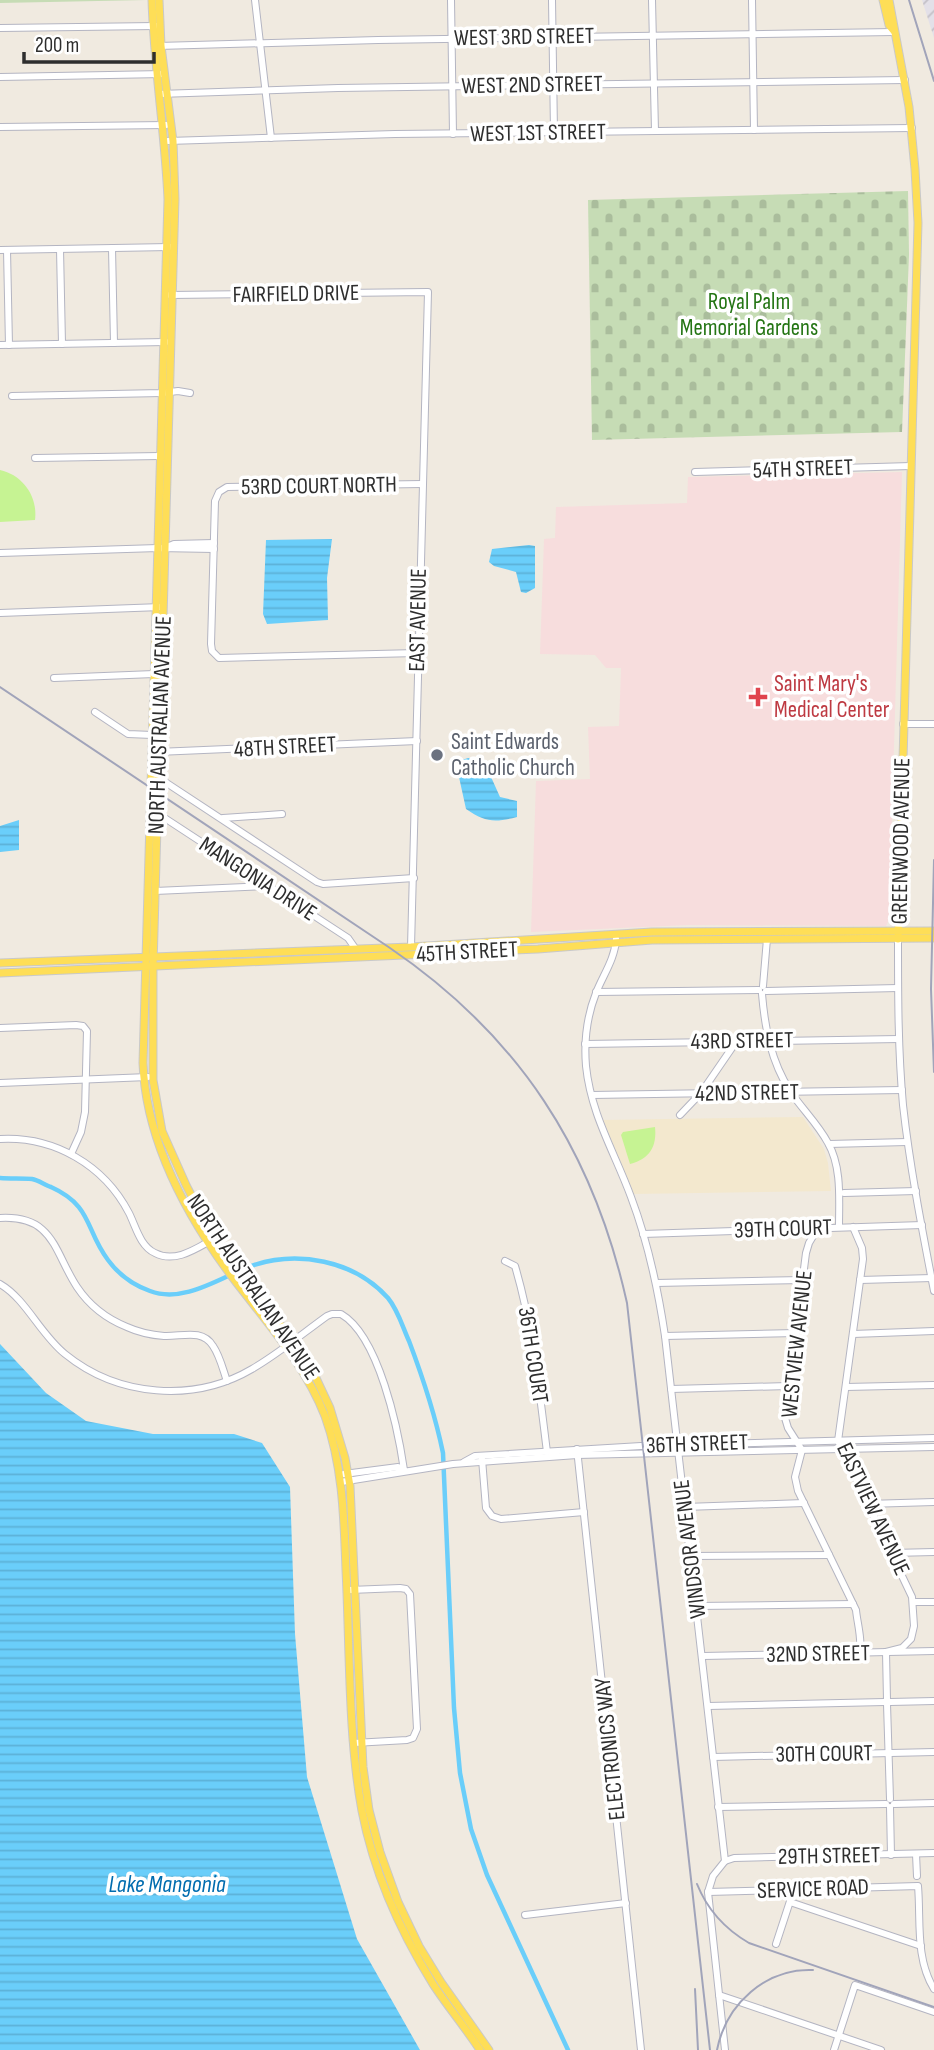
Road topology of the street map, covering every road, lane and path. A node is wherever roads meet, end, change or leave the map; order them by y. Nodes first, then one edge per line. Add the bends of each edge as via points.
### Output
1 (152, 0) edge
2 (159, 0) edge
3 (255, 0) edge
4 (451, 0) edge
5 (552, 0) edge
6 (653, 0) edge
7 (752, 0) edge
8 (883, 0) edge
9 (889, 0) edge
10 (156, 26) junction
11 (0, 28) edge
12 (894, 32) junction
13 (752, 34) junction
14 (654, 35) junction
15 (553, 37) junction
16 (452, 39) junction
17 (259, 43) junction
18 (157, 46) junction
19 (160, 74) junction
20 (0, 77) edge
21 (905, 80) junction
22 (753, 82) junction
23 (655, 83) junction
24 (554, 85) junction
25 (453, 86) junction
26 (265, 90) junction
27 (163, 94) junction
28 (167, 125) junction
29 (0, 127) edge
30 (912, 128) junction
31 (754, 130) junction
32 (655, 131) junction
33 (554, 132) junction
34 (453, 134) junction
35 (271, 138) junction
36 (169, 141) junction
37 (170, 247) junction
38 (112, 248) junction
39 (60, 249) junction
40 (4, 250) edge
41 (428, 292) joint
42 (169, 295) junction
43 (167, 342) junction
44 (114, 343) junction
45 (62, 344) junction
46 (0, 345) edge
47 (9, 345) junction
48 (166, 393) junction
49 (12, 397) dead end
50 (160, 456) junction
51 (35, 458) dead end
52 (911, 466) junction
53 (695, 472) dead end
54 (422, 484) junction
55 (214, 546) junction
56 (161, 548) junction
57 (0, 553) edge
58 (160, 607) junction
59 (0, 613) edge
60 (417, 653) junction
61 (154, 674) junction
62 (54, 678) dead end
63 (157, 695) junction
64 (95, 712) dead end
65 (903, 724) junction
66 (934, 724) edge
67 (152, 735) junction
68 (417, 741) junction
69 (155, 752) junction
70 (155, 776) junction
71 (158, 813) junction
72 (282, 814) dead end
73 (223, 818) junction
74 (414, 878) junction
75 (270, 886) junction
76 (155, 891) junction
77 (934, 931) edge
78 (898, 936) junction
79 (616, 938) junction
80 (934, 938) edge
81 (767, 939) junction
82 (411, 947) junction
83 (355, 948) junction
84 (150, 957) junction
85 (0, 962) edge
86 (150, 966) junction
87 (0, 973) edge
88 (898, 988) junction
89 (762, 990) junction
90 (596, 992) junction
91 (0, 1028) edge
92 (899, 1039) junction
93 (736, 1041) junction
94 (768, 1041) junction
95 (585, 1044) junction
96 (143, 1077) junction
97 (152, 1077) junction
98 (86, 1080) junction
99 (0, 1083) edge
100 (902, 1090) junction
101 (791, 1092) junction
102 (702, 1093) junction
103 (592, 1096) junction
104 (680, 1115) dead end
105 (0, 1139) edge
106 (907, 1142) junction
107 (830, 1144) junction
108 (71, 1154) junction
109 (916, 1191) junction
110 (844, 1193) dead end
111 (0, 1218) edge
112 (922, 1225) junction
113 (839, 1227) junction
114 (853, 1227) junction
115 (818, 1228) junction
116 (643, 1234) junction
117 (212, 1240) junction
118 (505, 1261) dead end
119 (932, 1278) junction
120 (803, 1280) junction
121 (860, 1280) junction
122 (656, 1283) junction
123 (0, 1284) edge
124 (934, 1291) edge
125 (934, 1331) edge
126 (796, 1334) junction
127 (853, 1334) junction
128 (665, 1336) junction
129 (289, 1343) junction
130 (227, 1381) junction
131 (934, 1385) edge
132 (788, 1387) junction
133 (846, 1387) junction
134 (671, 1389) junction
135 (840, 1425) junction
136 (789, 1430) junction
137 (934, 1438) edge
138 (821, 1441) junction
139 (838, 1441) junction
140 (782, 1442) junction
141 (799, 1442) junction
142 (934, 1447) edge
143 (678, 1448) junction
144 (841, 1449) junction
145 (856, 1449) junction
146 (802, 1450) junction
147 (818, 1450) junction
148 (577, 1452) junction
149 (547, 1454) junction
150 (482, 1459) junction
151 (800, 1461) junction
152 (848, 1462) junction
153 (404, 1470) junction
154 (344, 1478) junction
155 (934, 1502) edge
156 (804, 1503) junction
157 (867, 1504) junction
158 (685, 1507) junction
159 (584, 1513) junction
160 (934, 1552) edge
161 (892, 1553) junction
162 (829, 1555) junction
163 (691, 1556) junction
164 (351, 1590) junction
165 (913, 1602) junction
166 (934, 1602) edge
167 (853, 1604) junction
168 (696, 1606) junction
169 (934, 1651) edge
170 (886, 1652) junction
171 (859, 1653) junction
172 (703, 1656) junction
173 (934, 1701) edge
174 (887, 1702) junction
175 (708, 1706) junction
176 (358, 1743) junction
177 (934, 1752) edge
178 (888, 1753) junction
179 (713, 1757) junction
180 (934, 1803) edge
181 (890, 1804) junction
182 (718, 1807) junction
183 (934, 1853) edge
184 (916, 1854) junction
185 (891, 1855) junction
186 (725, 1861) junction
187 (918, 1876) dead end
188 (794, 1889) junction
189 (708, 1892) junction
190 (790, 1902) junction
191 (626, 1903) junction
192 (524, 1914) dead end
193 (776, 1944) dead end
194 (921, 1946) junction
195 (934, 1989) edge
196 (719, 1996) junction
197 (934, 2012) edge
198 (838, 2036) junction
199 (480, 2050) edge
200 (489, 2050) edge
201 (641, 2050) edge
202 (725, 2050) edge
203 (834, 2050) edge
204 (881, 2050) edge

1 - 10 main road
2 - 10 main road
3 - 17 street
4 - 16 street
5 - 15 street
6 - 14 street
7 - 13 street
8 - 12 main road
9 - 12 main road
10 - 11 street
10 - 18 main road, NORTH AUSTRALIAN AVENUE
12 - 13 street, WEST 3RD STREET
12 - 21 main road, GREENWOOD AVENUE
13 - 14 street, WEST 3RD STREET
13 - 22 street
14 - 15 street, WEST 3RD STREET
14 - 23 street
15 - 16 street, WEST 3RD STREET
15 - 24 street
16 - 17 street, WEST 3RD STREET
16 - 25 street
17 - 18 street, WEST 3RD STREET
17 - 26 street
18 - 19 main road, NORTH AUSTRALIAN AVENUE
19 - 20 street
19 - 27 main road, NORTH AUSTRALIAN AVENUE
21 - 22 street, WEST 2ND STREET
21 - 30 main road, GREENWOOD AVENUE
22 - 23 street, WEST 2ND STREET
22 - 31 street
23 - 24 street, WEST 2ND STREET
23 - 32 street
24 - 25 street, WEST 2ND STREET
24 - 33 street
25 - 26 street, WEST 2ND STREET
25 - 34 street
26 - 27 street, WEST 2ND STREET
26 - 35 street
27 - 28 main road, NORTH AUSTRALIAN AVENUE
28 - 29 street
28 - 36 main road, NORTH AUSTRALIAN AVENUE
30 - 31 street, WEST 1ST STREET
30 - 52 main road, GREENWOOD AVENUE via 918,238
31 - 32 street, WEST 1ST STREET
32 - 33 street, WEST 1ST STREET
33 - 34 street, WEST 1ST STREET
34 - 35 street, WEST 1ST STREET
35 - 36 street, WEST 1ST STREET
36 - 37 main road, NORTH AUSTRALIAN AVENUE
37 - 38 street
37 - 42 main road, NORTH AUSTRALIAN AVENUE
38 - 39 street
38 - 44 street
39 - 40 street
39 - 45 street
40 - 47 street
41 - 42 street, FAIRFIELD DRIVE
41 - 54 street, EAST AVENUE
42 - 43 main road, NORTH AUSTRALIAN AVENUE
43 - 44 street
43 - 48 main road, NORTH AUSTRALIAN AVENUE
44 - 45 street
45 - 47 street
46 - 47 street
48 - 49 street
48 - 50 main road, NORTH AUSTRALIAN AVENUE
48 - 56 main road, NORTH AUSTRALIAN AVENUE
50 - 51 street
50 - 56 main road, NORTH AUSTRALIAN AVENUE
52 - 53 street, 54TH STREET
52 - 65 main road, GREENWOOD AVENUE
54 - 55 street, 53RD COURT NORTH via 227,487 215,501
54 - 60 street, EAST AVENUE
55 - 56 street via 174,544
55 - 60 street via 211,645 216,656 226,660
56 - 57 street
56 - 58 main road, NORTH AUSTRALIAN AVENUE
58 - 59 street
58 - 61 main road, NORTH AUSTRALIAN AVENUE
58 - 63 main road, NORTH AUSTRALIAN AVENUE
60 - 68 street, EAST AVENUE
61 - 62 street
61 - 63 main road, NORTH AUSTRALIAN AVENUE
63 - 67 main road, NORTH AUSTRALIAN AVENUE
63 - 69 main road, NORTH AUSTRALIAN AVENUE
64 - 67 street via 128,734
65 - 66 street
65 - 78 main road, GREENWOOD AVENUE
67 - 69 main road, NORTH AUSTRALIAN AVENUE
68 - 69 street, 48TH STREET
68 - 74 street, EAST AVENUE
69 - 70 main road, NORTH AUSTRALIAN AVENUE
70 - 71 main road, NORTH AUSTRALIAN AVENUE
70 - 73 street
70 - 84 main road, NORTH AUSTRALIAN AVENUE
71 - 75 street, MANGONIA DRIVE
71 - 76 main road, NORTH AUSTRALIAN AVENUE
72 - 73 street
73 - 74 street via 323,884
74 - 82 street, EAST AVENUE
75 - 76 street
75 - 83 street, MANGONIA DRIVE via 348,938
76 - 84 main road, NORTH AUSTRALIAN AVENUE
77 - 78 main road, 45TH STREET
78 - 79 main road, 45TH STREET via 775,930
78 - 80 main road, 45TH STREET
78 - 81 main road, 45TH STREET
78 - 88 street, GREENWOOD AVENUE
79 - 81 main road, 45TH STREET
79 - 82 main road, 45TH STREET
79 - 86 main road, 45TH STREET via 524,949
79 - 90 street, WINDSOR AVENUE via 614,954
81 - 89 street
82 - 83 main road, 45TH STREET
83 - 84 main road, 45TH STREET
84 - 85 main road, 45TH STREET
84 - 86 main road, NORTH AUSTRALIAN AVENUE
86 - 87 main road, 45TH STREET
86 - 96 main road, NORTH AUSTRALIAN AVENUE
86 - 97 main road, NORTH AUSTRALIAN AVENUE
88 - 89 street
88 - 92 street, GREENWOOD AVENUE
89 - 90 street
89 - 94 street
90 - 95 street, WINDSOR AVENUE
91 - 98 street via 80,1025 88,1035
92 - 94 street, 43RD STREET
92 - 100 street, GREENWOOD AVENUE
93 - 94 street, 43RD STREET
93 - 95 street, 43RD STREET
93 - 102 street
94 - 101 street
95 - 103 street, WINDSOR AVENUE
96 - 97 street
96 - 98 street
96 - 117 main road, NORTH AUSTRALIAN AVENUE via 158,1141 186,1203
97 - 117 main road, NORTH AUSTRALIAN AVENUE via 165,1138
98 - 99 street
98 - 108 street via 84,1122
100 - 101 street, 42ND STREET
100 - 106 street, GREENWOOD AVENUE
101 - 102 street, 42ND STREET
101 - 107 street
102 - 103 street, 42ND STREET
102 - 104 street
103 - 116 street, WINDSOR AVENUE
105 - 108 street via 37,1142
106 - 107 street
106 - 109 street, GREENWOOD AVENUE
107 - 113 street via 838,1177
108 - 117 street via 108,1183 143,1243 154,1253 176,1256
109 - 110 street
109 - 112 street, GREENWOOD AVENUE
111 - 130 street via 20,1219 44,1230 58,1247 79,1290 110,1319 147,1334 205,1338 216,1350
112 - 114 street, 39TH COURT
112 - 119 street, GREENWOOD AVENUE
113 - 114 street, 39TH COURT
113 - 115 street, 39TH COURT
114 - 121 street, EASTVIEW AVENUE via 863,1251
115 - 116 street, 39TH COURT
115 - 120 street, WESTVIEW AVENUE via 809,1243
116 - 122 street, WINDSOR AVENUE
117 - 129 main road, NORTH AUSTRALIAN AVENUE
118 - 149 street, 36TH COURT via 515,1266 530,1322
119 - 121 street
119 - 124 street, GREENWOOD AVENUE
120 - 122 street
120 - 126 street, WESTVIEW AVENUE
121 - 127 street, EASTVIEW AVENUE
122 - 128 street, WINDSOR AVENUE
123 - 130 street via 16,1296 54,1344 99,1376 162,1391
125 - 127 street
126 - 128 street
126 - 132 street, WESTVIEW AVENUE
127 - 133 street, EASTVIEW AVENUE
128 - 134 street, WINDSOR AVENUE
129 - 130 street
129 - 153 street via 332,1314 344,1315 354,1324 386,1390
129 - 154 main road, NORTH AUSTRALIAN AVENUE via 323,1412
131 - 133 street
132 - 134 street
132 - 136 street, WESTVIEW AVENUE via 785,1415
133 - 135 street, EASTVIEW AVENUE
134 - 143 street, WINDSOR AVENUE
135 - 138 street
135 - 139 street, EASTVIEW AVENUE
136 - 140 street
136 - 141 street, WESTVIEW AVENUE
137 - 139 street, 36TH STREET
138 - 139 street, 36TH STREET
138 - 141 street, 36TH STREET
139 - 144 street, EASTVIEW AVENUE
140 - 141 street, 36TH STREET
140 - 143 street, 36TH STREET
141 - 146 street, WESTVIEW AVENUE
142 - 145 street, 36TH STREET
143 - 146 street, 36TH STREET
143 - 148 street, 36TH STREET
143 - 158 street, WINDSOR AVENUE
144 - 145 street, 36TH STREET
144 - 147 street, 36TH STREET
144 - 152 street, EASTVIEW AVENUE
145 - 152 street
146 - 147 street, 36TH STREET
146 - 151 street, WESTVIEW AVENUE
147 - 151 street
148 - 149 street, 36TH STREET
148 - 159 street, ELECTRONICS WAY
149 - 150 street, 36TH STREET
150 - 153 street, 36TH STREET
150 - 159 street via 486,1508 492,1516
151 - 156 street, WESTVIEW AVENUE via 796,1484
152 - 157 street, EASTVIEW AVENUE
153 - 154 street, 36TH STREET via 398,1467
154 - 164 main road, NORTH AUSTRALIAN AVENUE
155 - 157 street
156 - 158 street
156 - 162 street, WESTVIEW AVENUE
157 - 161 street, EASTVIEW AVENUE
158 - 163 street, WINDSOR AVENUE
159 - 191 street, ELECTRONICS WAY
160 - 161 street
161 - 165 street, EASTVIEW AVENUE
162 - 163 street
162 - 167 street, WESTVIEW AVENUE
163 - 168 street, WINDSOR AVENUE
164 - 176 main road, NORTH AUSTRALIAN AVENUE
164 - 176 street via 403,1588 410,1594 412,1611 417,1732 407,1740
165 - 166 street
165 - 170 street, EASTVIEW AVENUE via 911,1639 902,1648
167 - 168 street
167 - 171 street, WESTVIEW AVENUE via 862,1643
168 - 172 street, WINDSOR AVENUE
169 - 170 street, 32ND STREET
170 - 171 street, 32ND STREET
170 - 174 street
171 - 172 street, 32ND STREET
172 - 175 street, WINDSOR AVENUE
173 - 174 street
174 - 175 street
174 - 178 street
175 - 179 street, WINDSOR AVENUE
176 - 199 main road, NORTH AUSTRALIAN AVENUE via 363,1815 386,1892 419,1959
176 - 200 main road, NORTH AUSTRALIAN AVENUE via 372,1820 398,1902 441,1982
177 - 178 street, 30TH COURT
178 - 179 street, 30TH COURT
178 - 181 street
179 - 182 street, WINDSOR AVENUE
180 - 181 street
181 - 182 street
181 - 185 street
182 - 186 street, WINDSOR AVENUE
183 - 184 street, 29TH STREET
184 - 185 street, 29TH STREET
184 - 187 street
185 - 186 street, 29TH STREET
186 - 189 street via 711,1879
188 - 189 street, SERVICE ROAD
188 - 190 street
188 - 194 street, SERVICE ROAD via 918,1886
189 - 196 street
190 - 193 street
190 - 194 street
191 - 192 street
191 - 201 street, ELECTRONICS WAY
194 - 195 street
196 - 198 street
196 - 202 street
197 - 198 street via 855,1985
198 - 203 street
198 - 204 street

